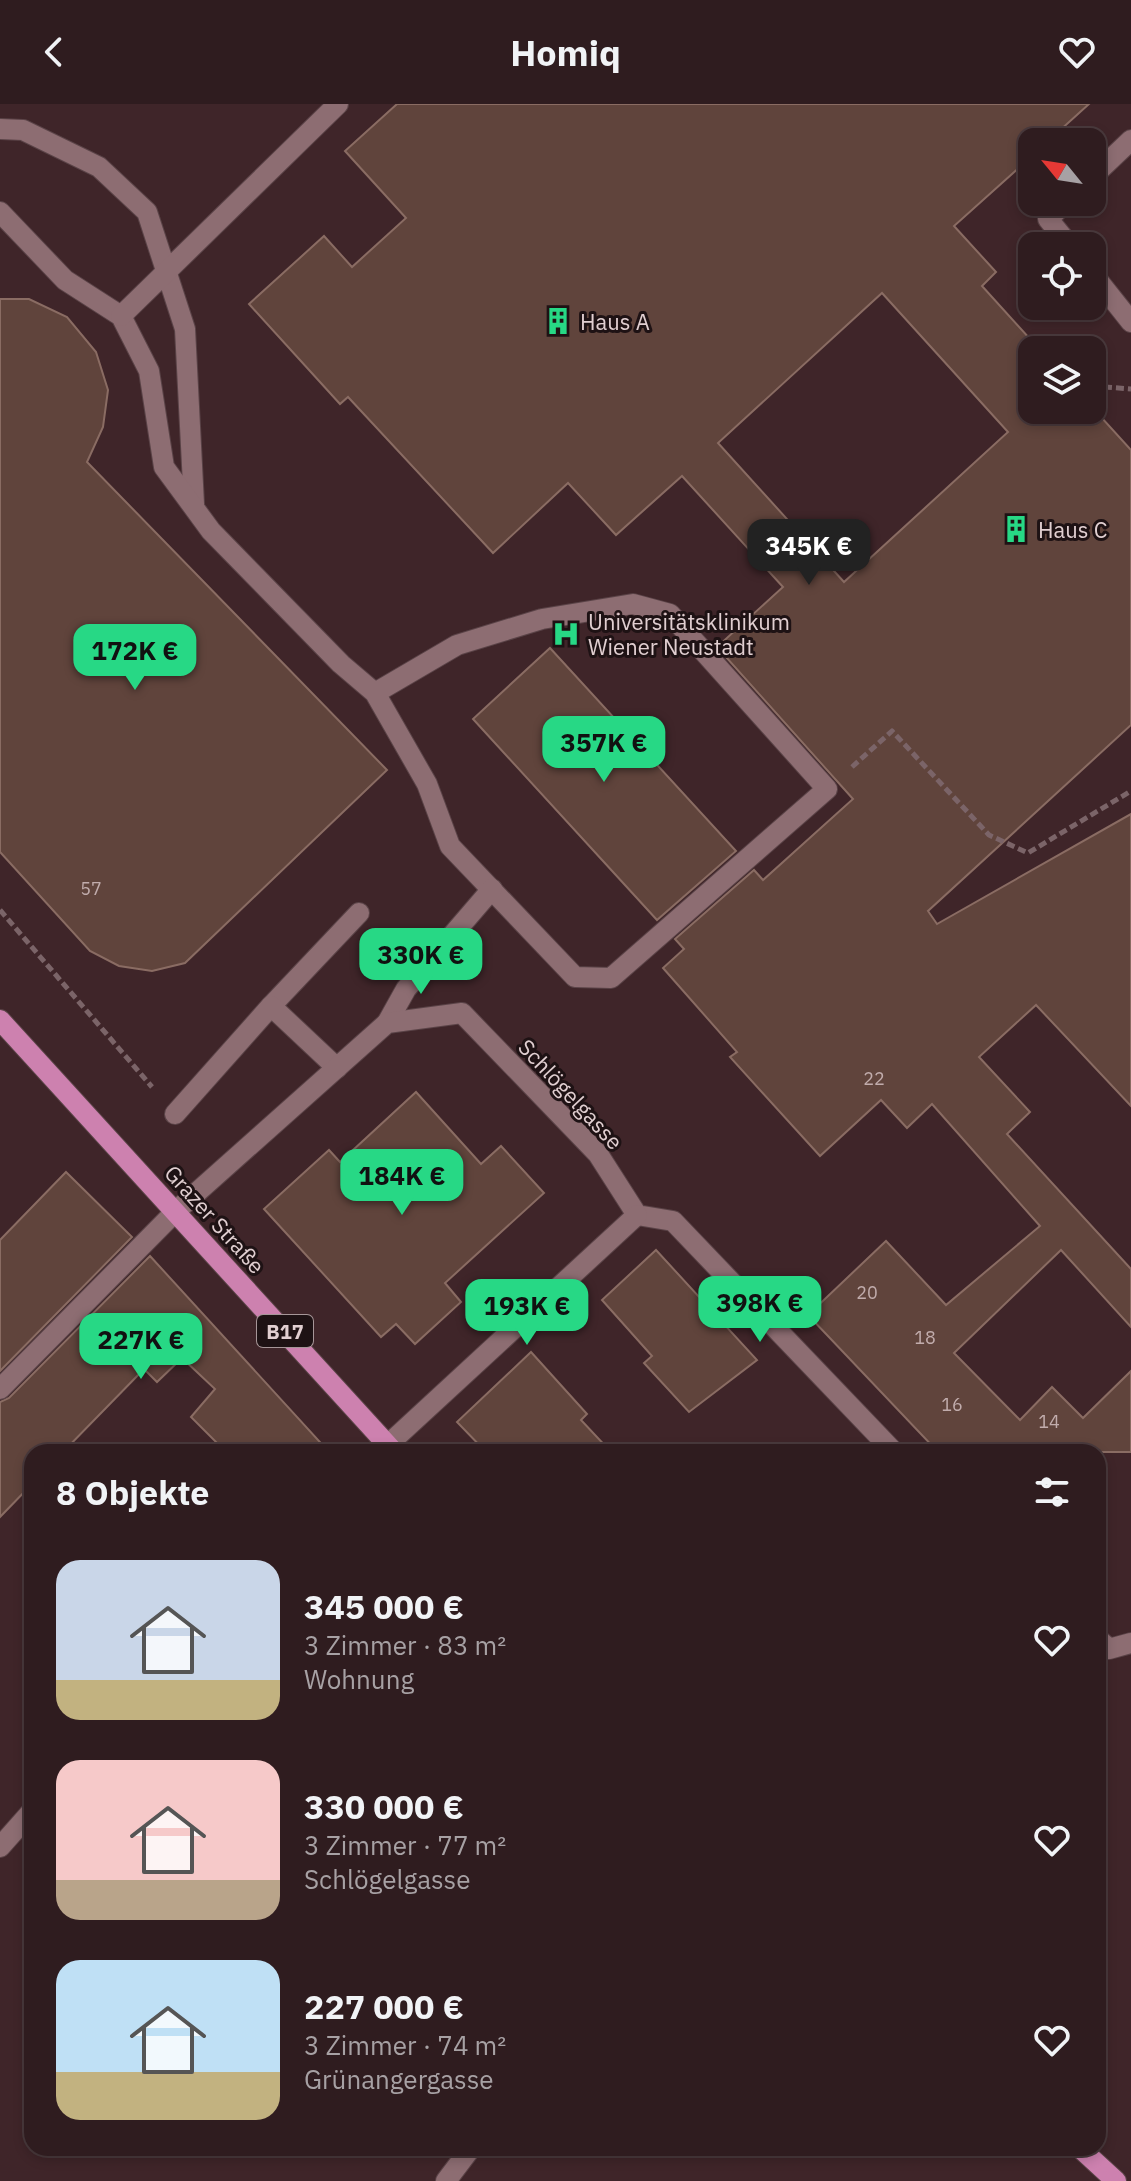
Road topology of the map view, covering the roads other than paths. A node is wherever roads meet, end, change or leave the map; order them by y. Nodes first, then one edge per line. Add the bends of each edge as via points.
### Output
1 (338, 104) edge
2 (0, 129) edge
3 (1131, 140) edge
4 (1106, 164) edge
5 (0, 212) edge
6 (1051, 216) edge
7 (1059, 232) edge
8 (165, 272) junction
9 (1106, 291) edge
10 (121, 316) junction
11 (1131, 322) edge
12 (194, 504) junction
13 (375, 693) junction
14 (492, 889) junction
15 (359, 913) dead end
16 (271, 1006) junction
17 (0, 1020) edge
18 (387, 1023) junction
19 (337, 1068) junction
20 (175, 1114) road end
21 (176, 1211) junction
22 (637, 1215) junction
23 (0, 1389) edge
24 (382, 1444) edge
25 (393, 1444) edge
26 (886, 1444) edge
27 (1131, 1643) edge
28 (1106, 1650) edge
29 (24, 1820) edge
30 (0, 1847) edge
31 (465, 2156) edge
32 (1089, 2156) edge
33 (446, 2181) edge
34 (1116, 2181) edge

1 - 8 street
2 - 8 street via 23,130 99,167 147,212
3 - 4 street
5 - 10 street via 65,280
6 - 7 street via 1048,219
8 - 10 street
8 - 12 street via 185,329
9 - 11 street
10 - 12 street via 149,371 164,467
12 - 13 street via 211,531
13 - 14 street via 427,784 450,846
13 - 14 street via 457,645 542,619 633,604 670,614 827,789 611,978 575,977
14 - 18 street via 406,989
15 - 16 street
16 - 19 street
16 - 20 street
17 - 21 main road, Grazer Straße / B17
18 - 19 street
18 - 22 street, Schlögelgasse via 462,1013 598,1154
19 - 21 street
21 - 23 street
21 - 24 main road, Grazer Straße / B17
22 - 25 street
22 - 26 street via 673,1221
27 - 28 street
29 - 30 street
31 - 33 street
32 - 34 main road

